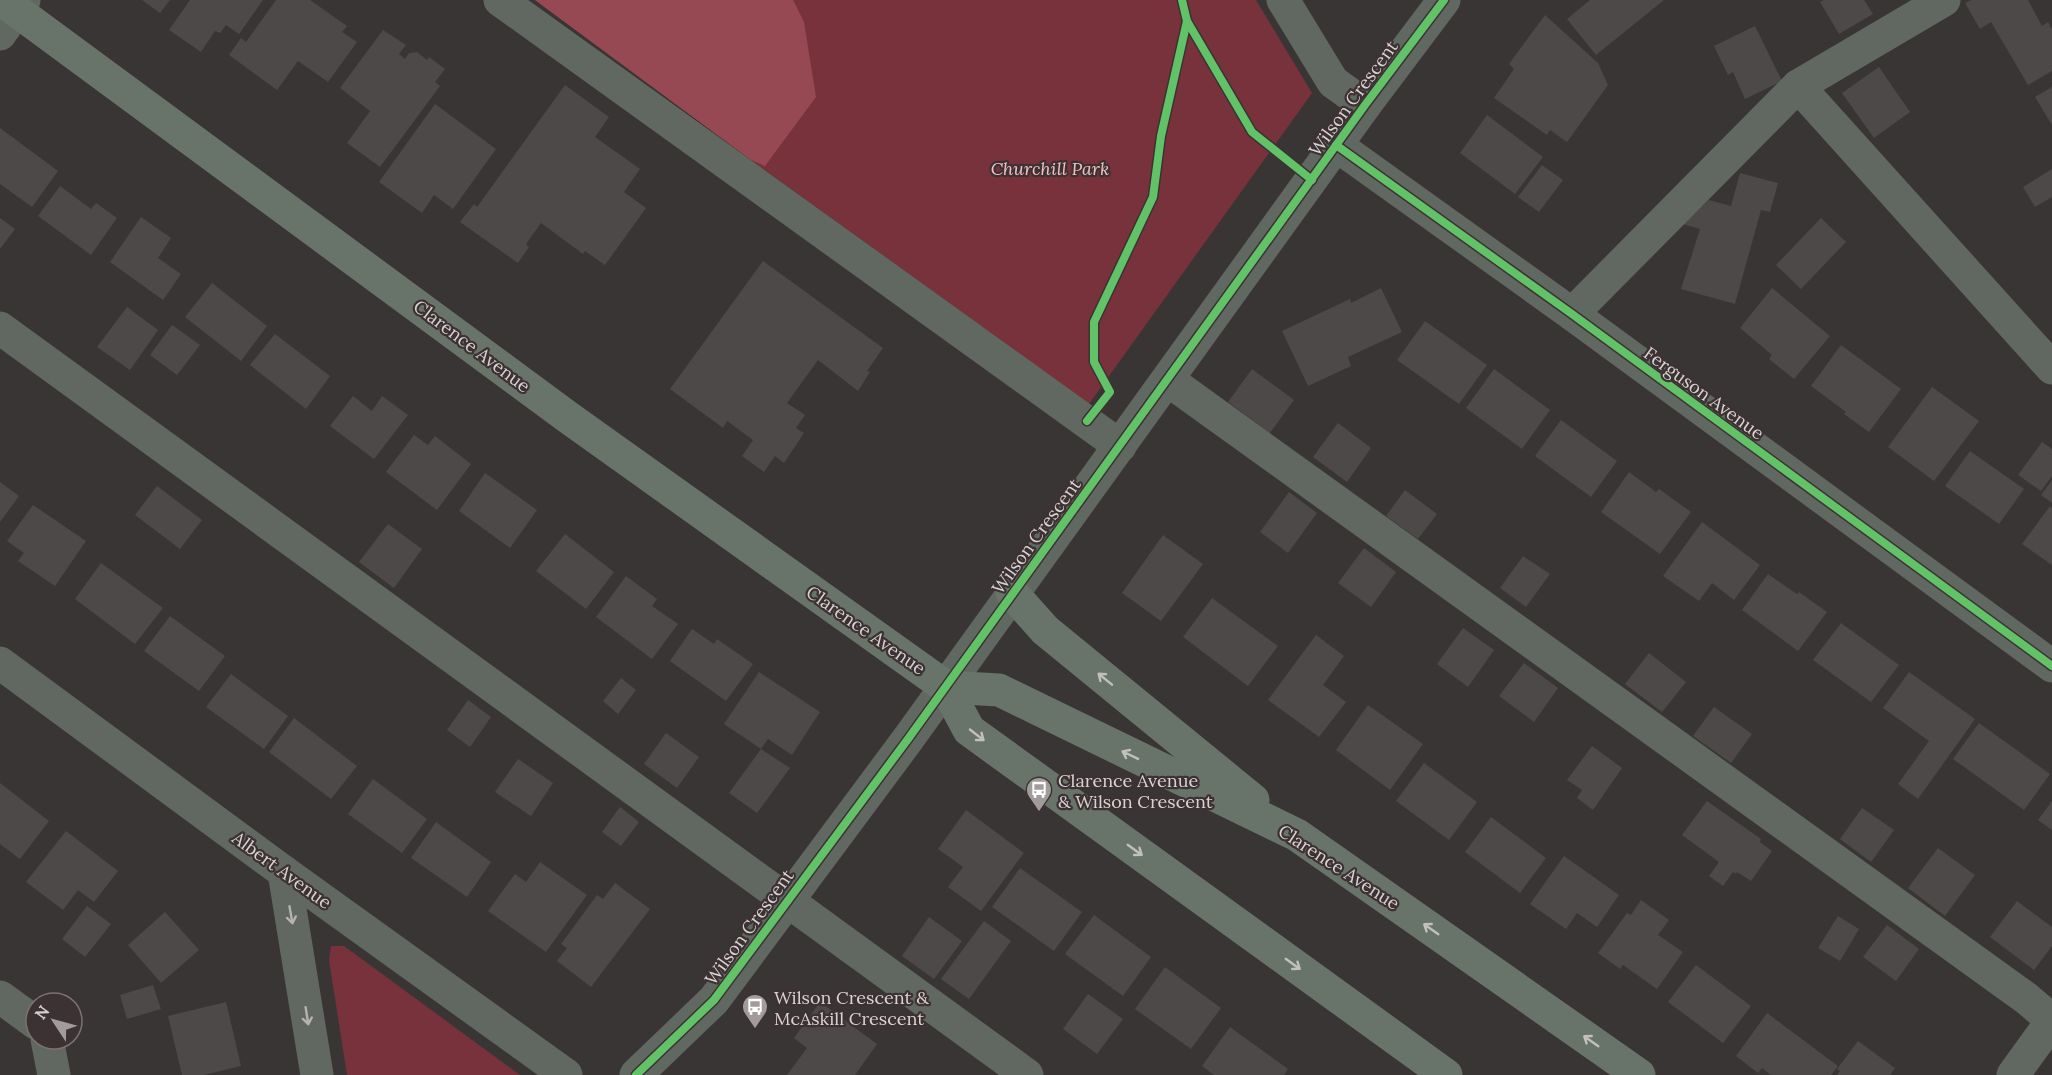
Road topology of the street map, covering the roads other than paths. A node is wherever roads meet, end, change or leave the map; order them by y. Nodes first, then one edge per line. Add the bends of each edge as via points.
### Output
1 (500, 0) edge
2 (1283, 0) edge
3 (1444, 0) edge
4 (1944, 0) edge
5 (11, 11) edge
6 (1798, 86) junction
7 (1365, 105) junction
8 (1336, 145) junction
9 (1572, 314) junction
10 (0, 328) edge
11 (2052, 368) edge
12 (1168, 380) junction
13 (1120, 446) junction
14 (1012, 593) junction
15 (0, 663) edge
16 (2052, 666) edge
17 (946, 687) junction
18 (1296, 835) junction
19 (284, 872) junction
20 (787, 900) junction
21 (0, 997) edge
22 (24, 1014) edge
23 (2052, 1021) edge
24 (49, 1051) edge
25 (54, 1075) edge
26 (316, 1075) edge
27 (566, 1075) edge
28 (636, 1075) edge
29 (1027, 1075) edge
30 (1446, 1075) edge
31 (1639, 1075) edge
32 (2013, 1075) edge

1 - 13 street
2 - 7 street via 1333,82
3 - 7 street, Wilson Crescent
4 - 6 street
5 - 17 main road, Clarence Avenue
6 - 9 street
6 - 11 street
7 - 8 street, Wilson Crescent
8 - 9 street, Ferguson Avenue
8 - 12 street, Wilson Crescent
9 - 16 street, Ferguson Avenue
10 - 20 street
12 - 13 street, Wilson Crescent
12 - 23 street via 1997,977
13 - 14 street, Wilson Crescent
14 - 17 street, Wilson Crescent
18 -> 14 main road via 1045,630
15 - 19 street, Albert Avenue
18 -> 17 main road, Clarence Avenue via 999,690
17 - 20 street, Wilson Crescent
17 -> 30 main road, Clarence Avenue via 969,730
31 -> 18 main road, Clarence Avenue
19 -> 26 street
19 - 27 street, Albert Avenue
20 - 28 street, Wilson Crescent via 714,1000
20 - 29 street
21 - 22 street
23 - 32 street
24 - 25 street

